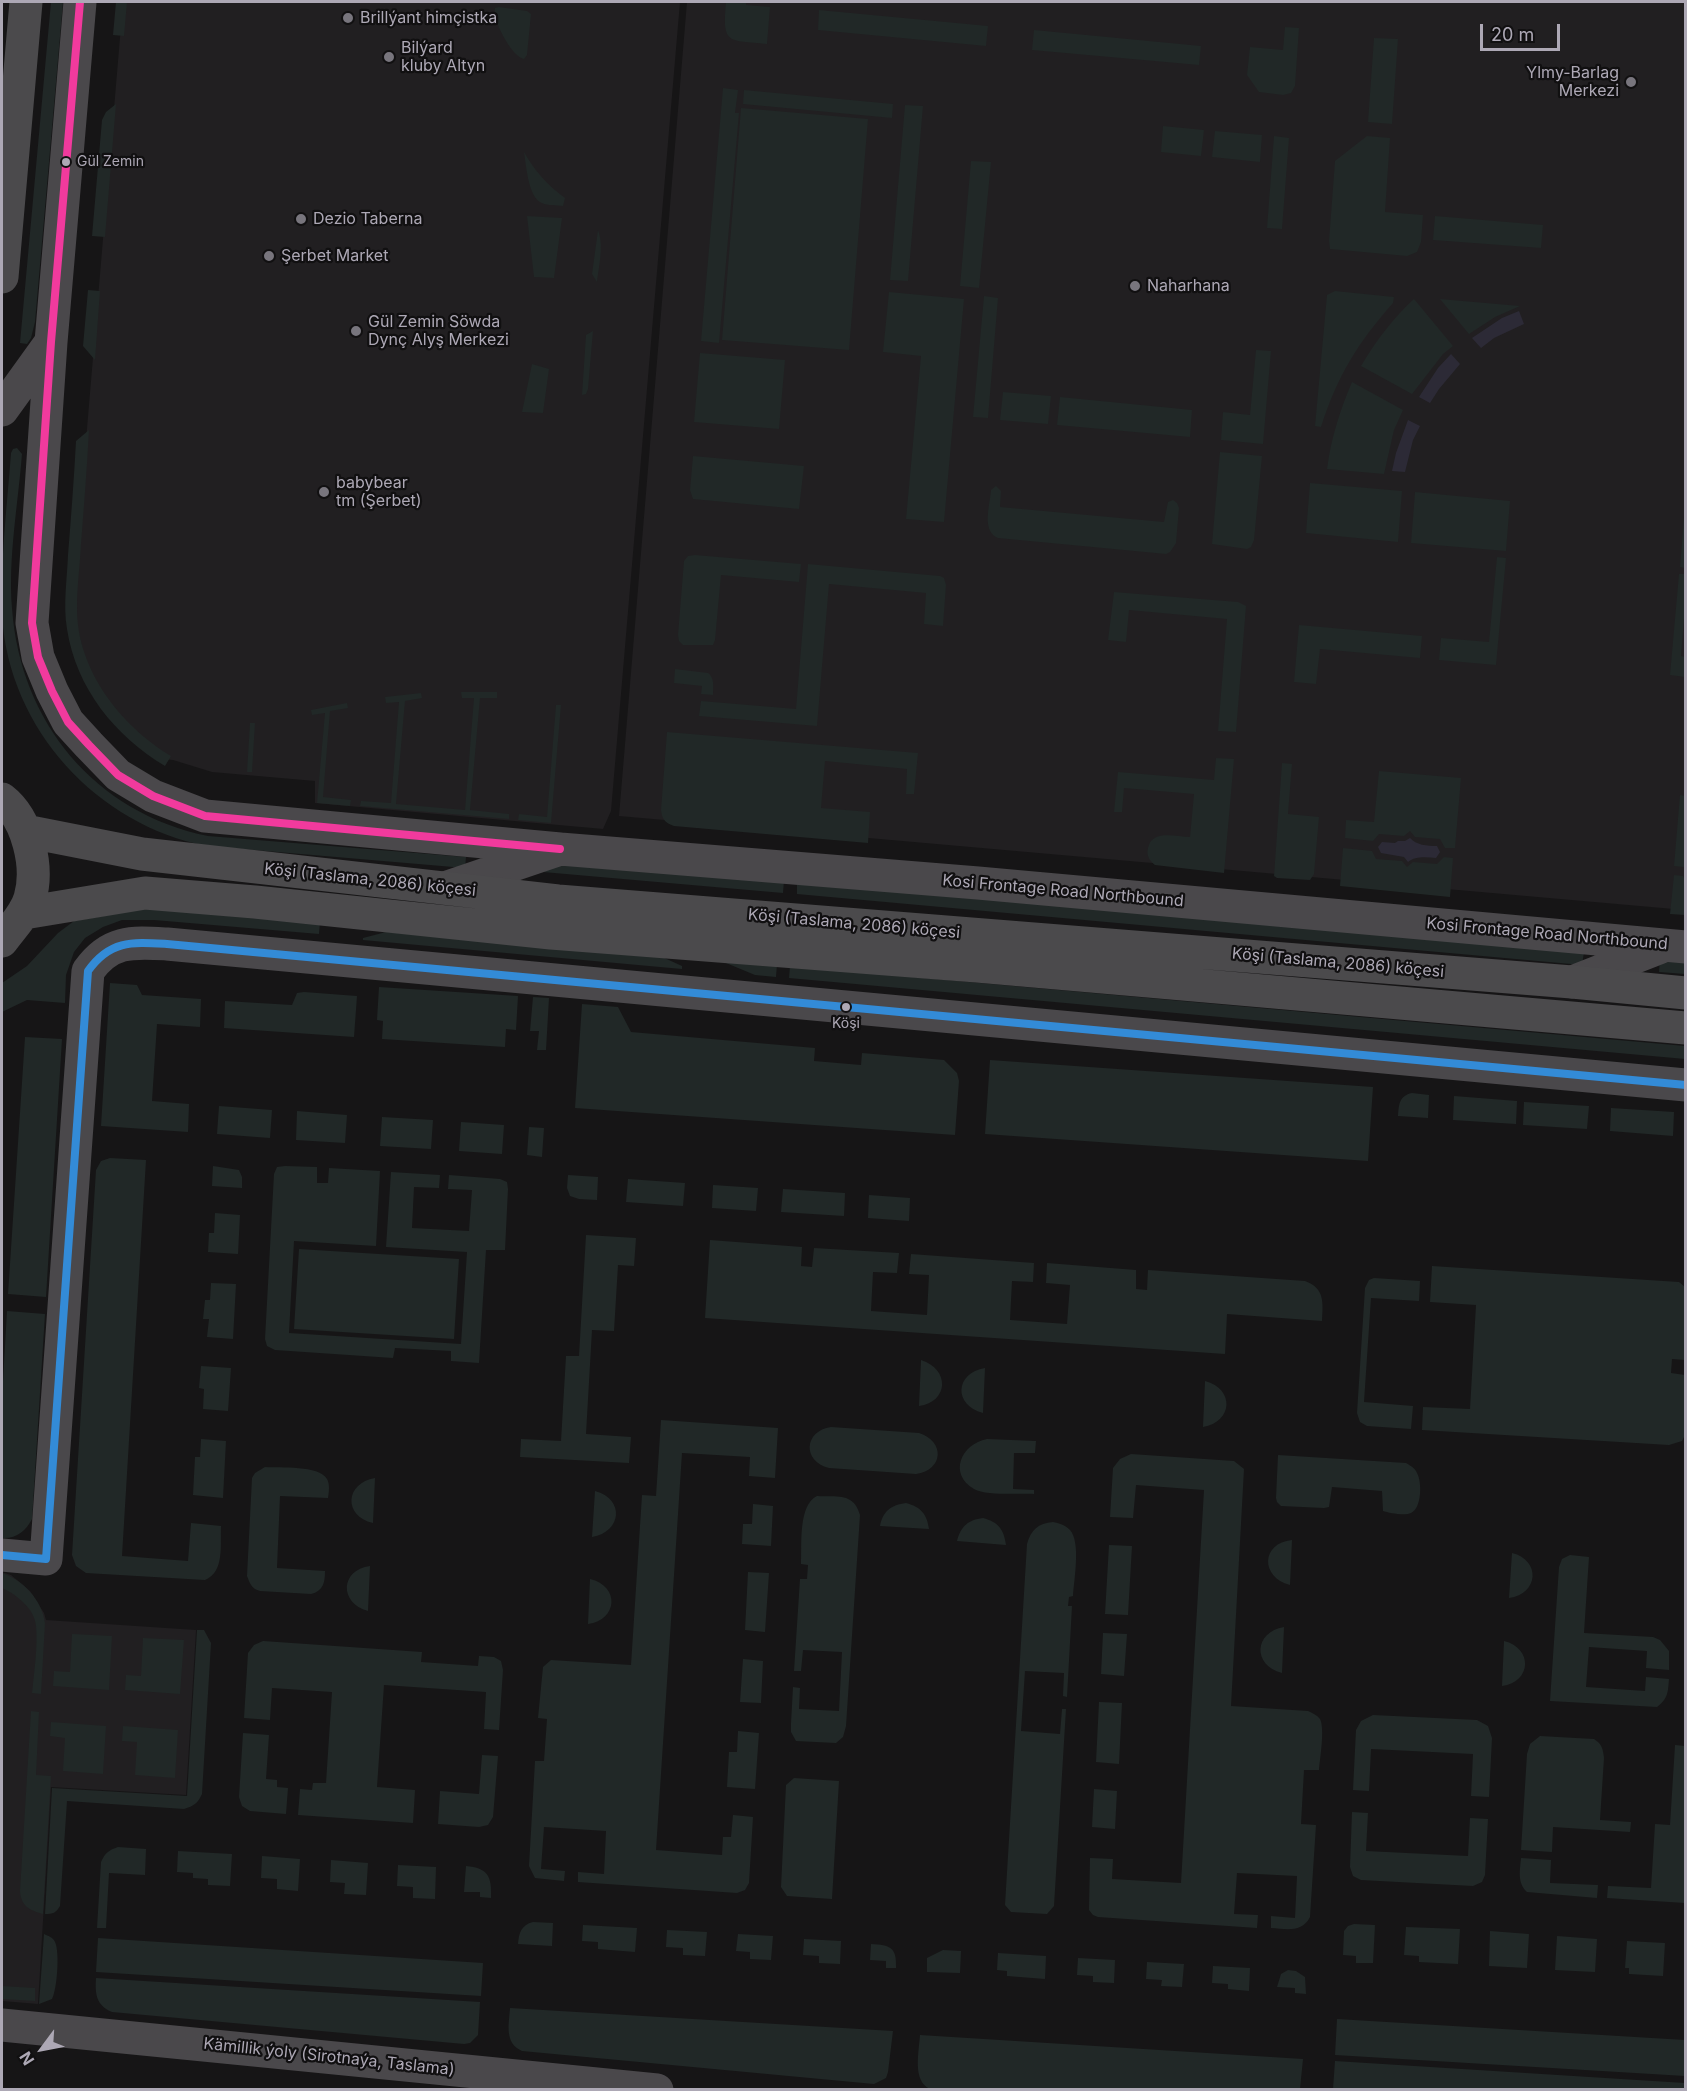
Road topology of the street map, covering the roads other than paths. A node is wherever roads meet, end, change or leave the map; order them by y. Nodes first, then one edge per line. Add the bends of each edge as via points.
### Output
1 (26, 2) edge
2 (80, 2) edge
3 (2, 277) edge
4 (51, 342) junction
5 (2, 410) edge
6 (2, 799) edge
7 (25, 831) junction
8 (560, 849) junction
9 (445, 888) junction
10 (24, 913) junction
11 (2, 940) edge
12 (1676, 946) edge
13 (1572, 982) junction
14 (1686, 993) edge
15 (1686, 1028) edge
16 (1686, 1085) edge
17 (2, 1555) edge
18 (2, 2025) edge
19 (657, 2090) edge

1 - 3 main road
2 - 4 street
4 - 5 street
4 - 8 street via 32,623 38,657 68,722 118,775 153,796 205,816
6 - 7 main road
7 - 9 main road, Köşi (Taslama, 2086) köçesi via 142,854
7 - 10 main road via 33,863 30,897
8 - 9 street, Kosi Frontage Road Northbound
8 - 12 street, Kosi Frontage Road Northbound
9 - 13 main road, Köşi (Taslama, 2086) köçesi via 569,902
10 - 11 main road
10 - 15 main road, Köşi (Taslama, 2086) köçesi via 145,893 551,933
12 - 13 street
13 - 14 main road, Köşi (Taslama, 2086) köçesi
16 - 17 street via 178,945 132,942 117,946 98,957 88,971 46,1559
18 - 19 street, Kämillik ýoly (Sirotnaýa, Taslama)

